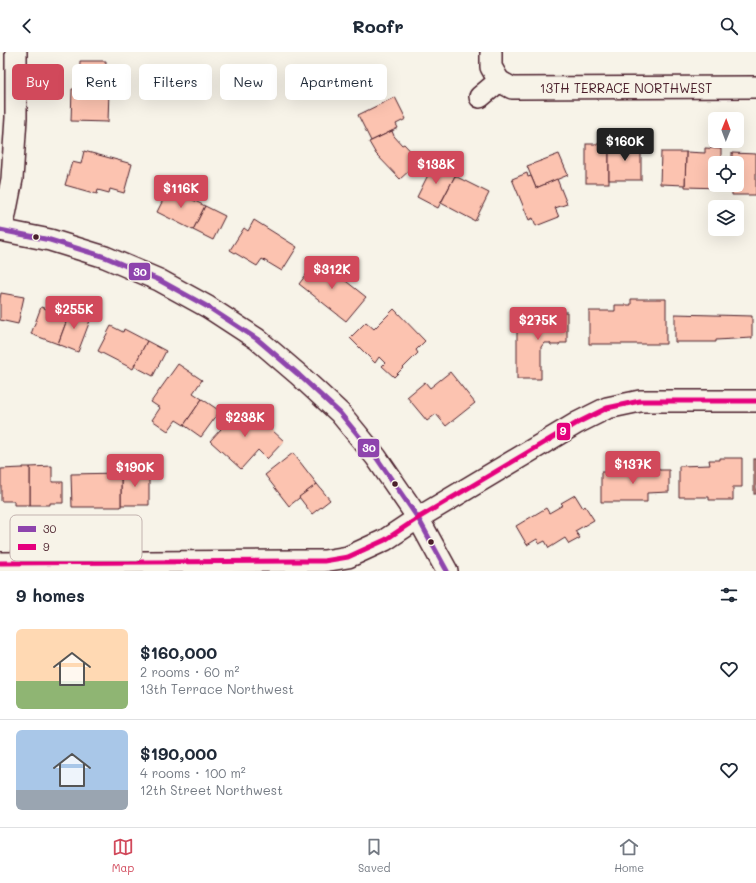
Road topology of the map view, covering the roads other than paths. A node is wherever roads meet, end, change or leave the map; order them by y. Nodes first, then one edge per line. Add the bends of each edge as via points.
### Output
1 (16, 52) edge
2 (491, 52) edge
3 (499, 81) junction
4 (756, 87) edge
5 (480, 97) dead end
6 (1, 230) edge
7 (756, 401) edge
8 (418, 518) junction
9 (0, 563) edge
10 (447, 571) edge

1 - 6 street via 16,118 12,171
2 - 3 street via 491,67
3 - 4 street, 13TH TERRACE NORTHWEST via 512,88
3 - 5 street
6 - 8 street via 50,240 112,260 159,280 201,303 256,339 340,413 376,457
7 - 8 street via 640,402 607,408 577,422
8 - 9 street via 385,540 348,557 324,561
8 - 10 street

